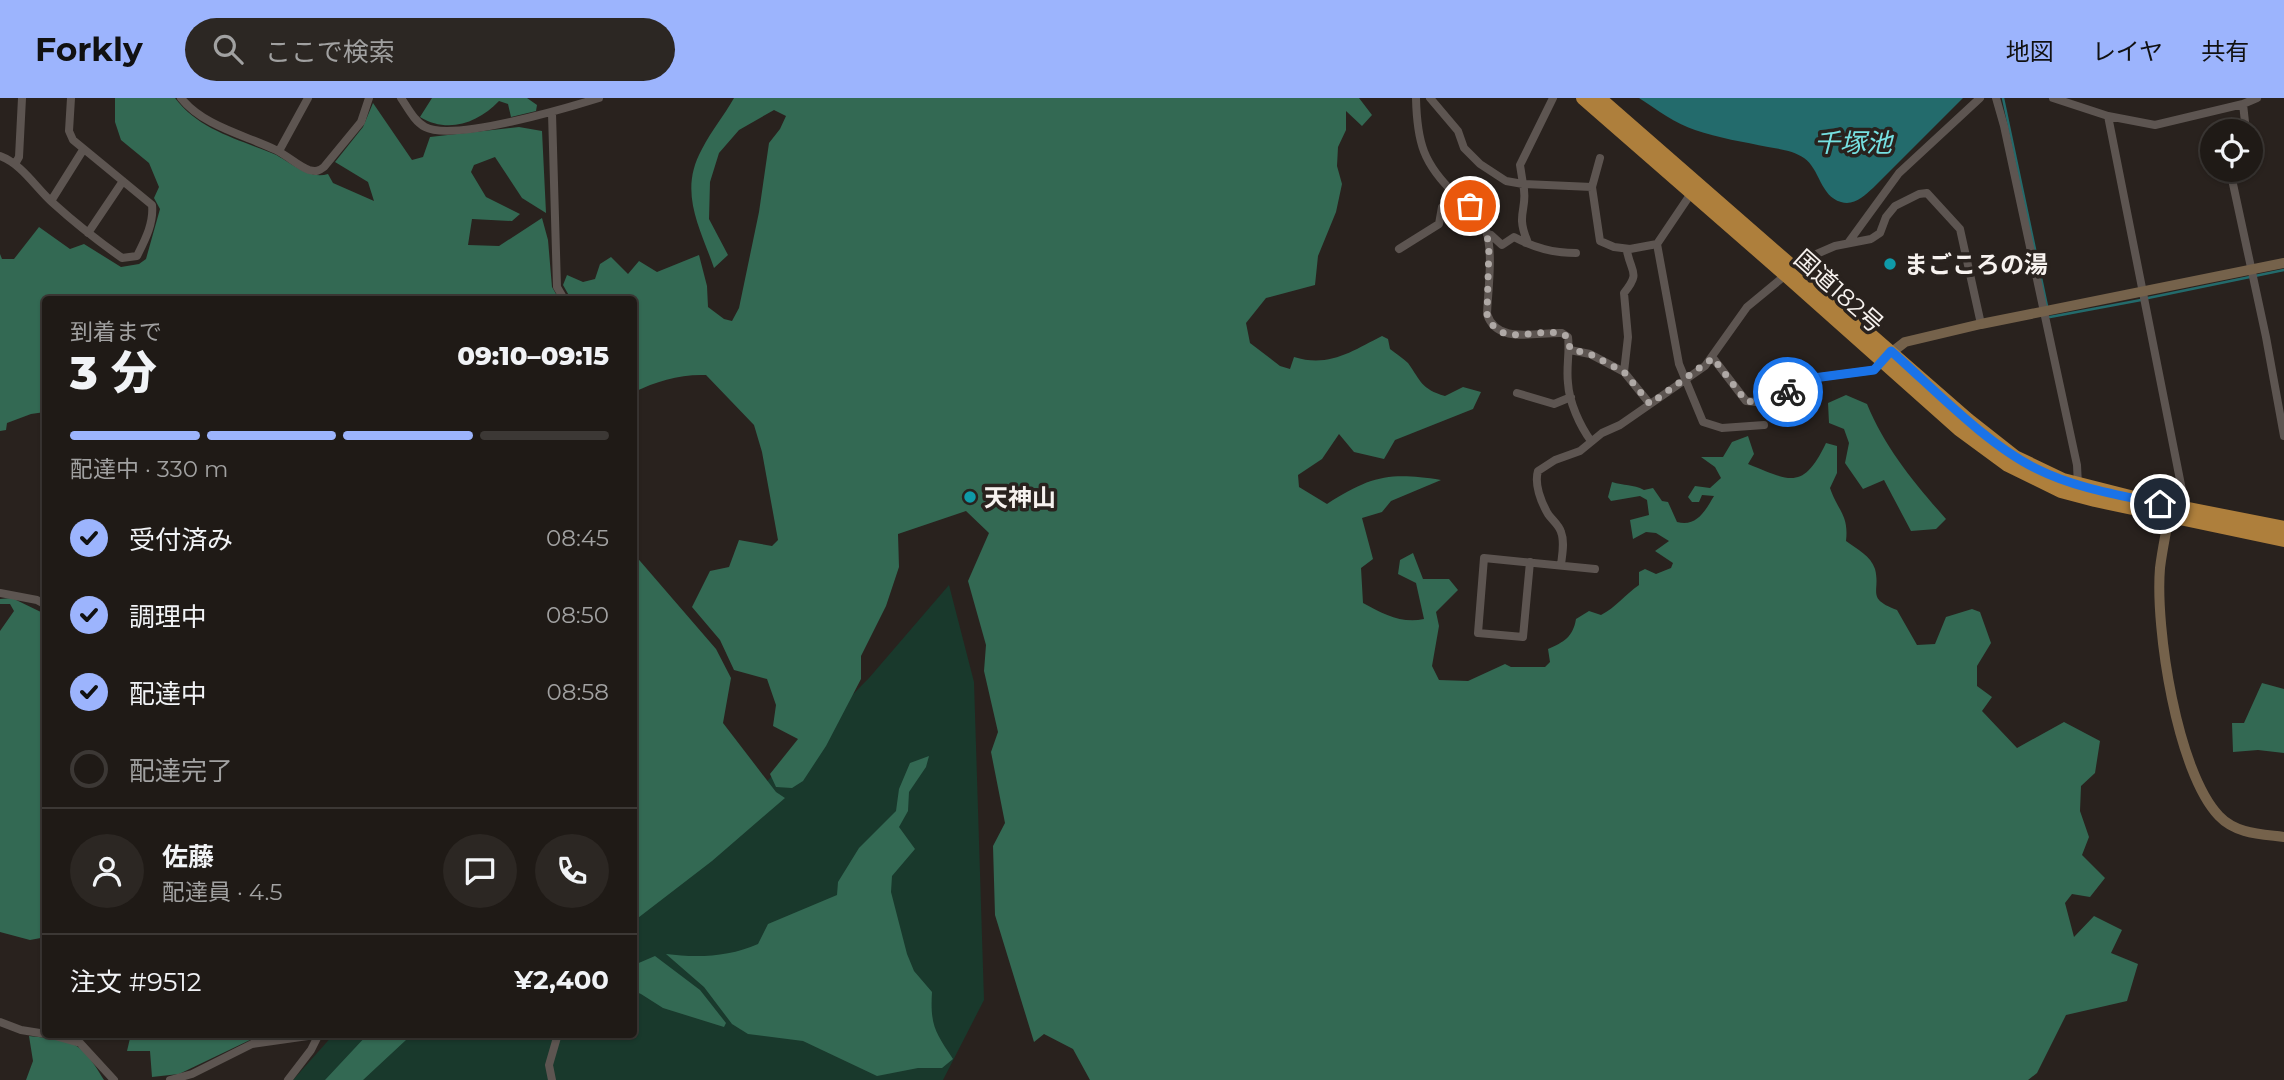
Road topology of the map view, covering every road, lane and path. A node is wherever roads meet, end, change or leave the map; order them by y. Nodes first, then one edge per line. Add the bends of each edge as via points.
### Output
1 (22, 98) edge
2 (71, 98) edge
3 (181, 98) edge
4 (308, 98) edge
5 (369, 98) edge
6 (401, 98) edge
7 (599, 98) edge
8 (1416, 98) edge
9 (1430, 98) edge
10 (1553, 98) edge
11 (1583, 98) edge
12 (1599, 98) edge
13 (1980, 98) edge
14 (1996, 98) edge
15 (2053, 98) edge
16 (2257, 98) edge
17 (2243, 104) junction
18 (552, 113) junction
19 (2108, 116) junction
20 (2245, 119) edge
21 (83, 150) junction
22 (279, 151) junction
23 (0, 156) edge
24 (1600, 158) dead end
25 (15, 164) junction
26 (122, 181) junction
27 (2232, 182) edge
28 (1523, 184) junction
29 (1592, 187) junction
30 (1692, 192) junction
31 (1456, 195) junction
32 (51, 201) junction
33 (88, 233) junction
34 (1487, 234) junction
35 (1525, 243) junction
36 (1848, 243) junction
37 (1657, 244) junction
38 (1399, 249) dead end
39 (1630, 249) junction
40 (1576, 253) dead end
41 (2284, 263) edge
42 (1792, 272) junction
43 (2251, 275) junction
44 (562, 296) edge
45 (2143, 297) junction
46 (2044, 311) junction
47 (1981, 324) junction
48 (1570, 349) junction
49 (1887, 356) junction
50 (1713, 358) junction
51 (1624, 372) junction
52 (1686, 379) junction
53 (1517, 393) dead end
54 (1571, 397) junction
55 (1650, 404) junction
56 (1764, 425) dead end
57 (2284, 436) edge
58 (1591, 441) junction
59 (2078, 485) junction
60 (2182, 508) junction
61 (2169, 515) junction
62 (2284, 528) edge
63 (2284, 540) edge
64 (1530, 562) junction
65 (1561, 565) junction
66 (1594, 569) dead end
67 (0, 593) edge
68 (42, 603) edge
69 (2284, 837) edge
70 (0, 1022) edge
71 (42, 1033) edge
72 (62, 1038) edge
73 (298, 1038) edge
74 (318, 1038) edge
75 (557, 1038) edge
76 (114, 1080) edge
77 (170, 1080) edge
78 (288, 1080) edge
79 (552, 1080) edge

1 - 25 street
2 - 21 street via 69,131
3 - 22 street via 220,126
4 - 22 street
5 - 22 street via 361,122 319,171 305,168
6 - 18 street via 417,121 438,131
7 - 18 street
8 - 31 street via 1423,151 1437,177
9 - 28 street via 1480,164 1506,181
10 - 28 street via 1520,164
11 - 30 highway, 国道182号
12 - 42 highway, 国道182号
13 - 36 street via 1899,173
14 - 46 street
15 - 19 street
16 - 17 street
17 - 19 street via 2155,125
17 - 20 street
18 - 44 street via 557,287
19 - 45 street
21 - 26 street
21 - 32 street
23 - 25 street
24 - 29 street
25 - 32 street
26 - 33 street
26 - 33 street via 152,205 147,236 137,256 122,258
27 - 43 street
28 - 29 street
28 - 35 street via 1526,195 1520,219
29 - 39 street via 1600,241
30 - 37 street
30 - 42 highway, 国道182号
31 - 34 street via 1479,216
31 - 38 street via 1442,207 1438,224
32 - 33 street
34 - 35 street via 1502,245 1514,237
34 - 48 street via 1490,323 1509,334 1562,333 1568,337
35 - 40 street via 1555,253
36 - 42 street via 1815,253
36 - 47 street via 1871,239 1880,233 1895,206 1927,193 1960,229
37 - 39 street
37 - 52 street via 1675,349
39 - 51 street via 1627,256 1634,267 1634,280 1624,293 1628,337
41 - 43 street
42 - 49 highway, 国道182号
42 - 50 street via 1747,307
43 - 45 street
43 - 57 street
45 - 46 street
45 - 60 street
46 - 47 street
46 - 59 street
47 - 49 street via 1905,342
48 - 51 street
48 - 54 street
49 - 50 street via 1874,370 1806,379 1783,396 1756,402 1746,401
49 - 59 highway, 国道182号 via 2015,457
49 - 61 highway, 国道182号 via 1959,429 2008,465 2061,491
50 - 52 street
51 - 55 street
52 - 55 street
52 - 56 street via 1703,422 1722,428
53 - 54 street via 1554,404
54 - 58 street
55 - 58 street
58 - 65 street via 1538,471 1536,478 1548,513 1561,531
59 - 60 highway, 国道182号
60 - 62 highway, 国道182号
61 - 63 highway, 国道182号
61 - 69 street via 2160,591 2166,664 2184,751 2220,816 2240,830
64 - 64 street via 1484,558 1478,633 1523,637
64 - 65 street
65 - 66 street
67 - 68 street
70 - 71 street
72 - 76 street via 80,1043
73 - 77 street via 253,1044
74 - 78 street
75 - 79 street via 549,1065

